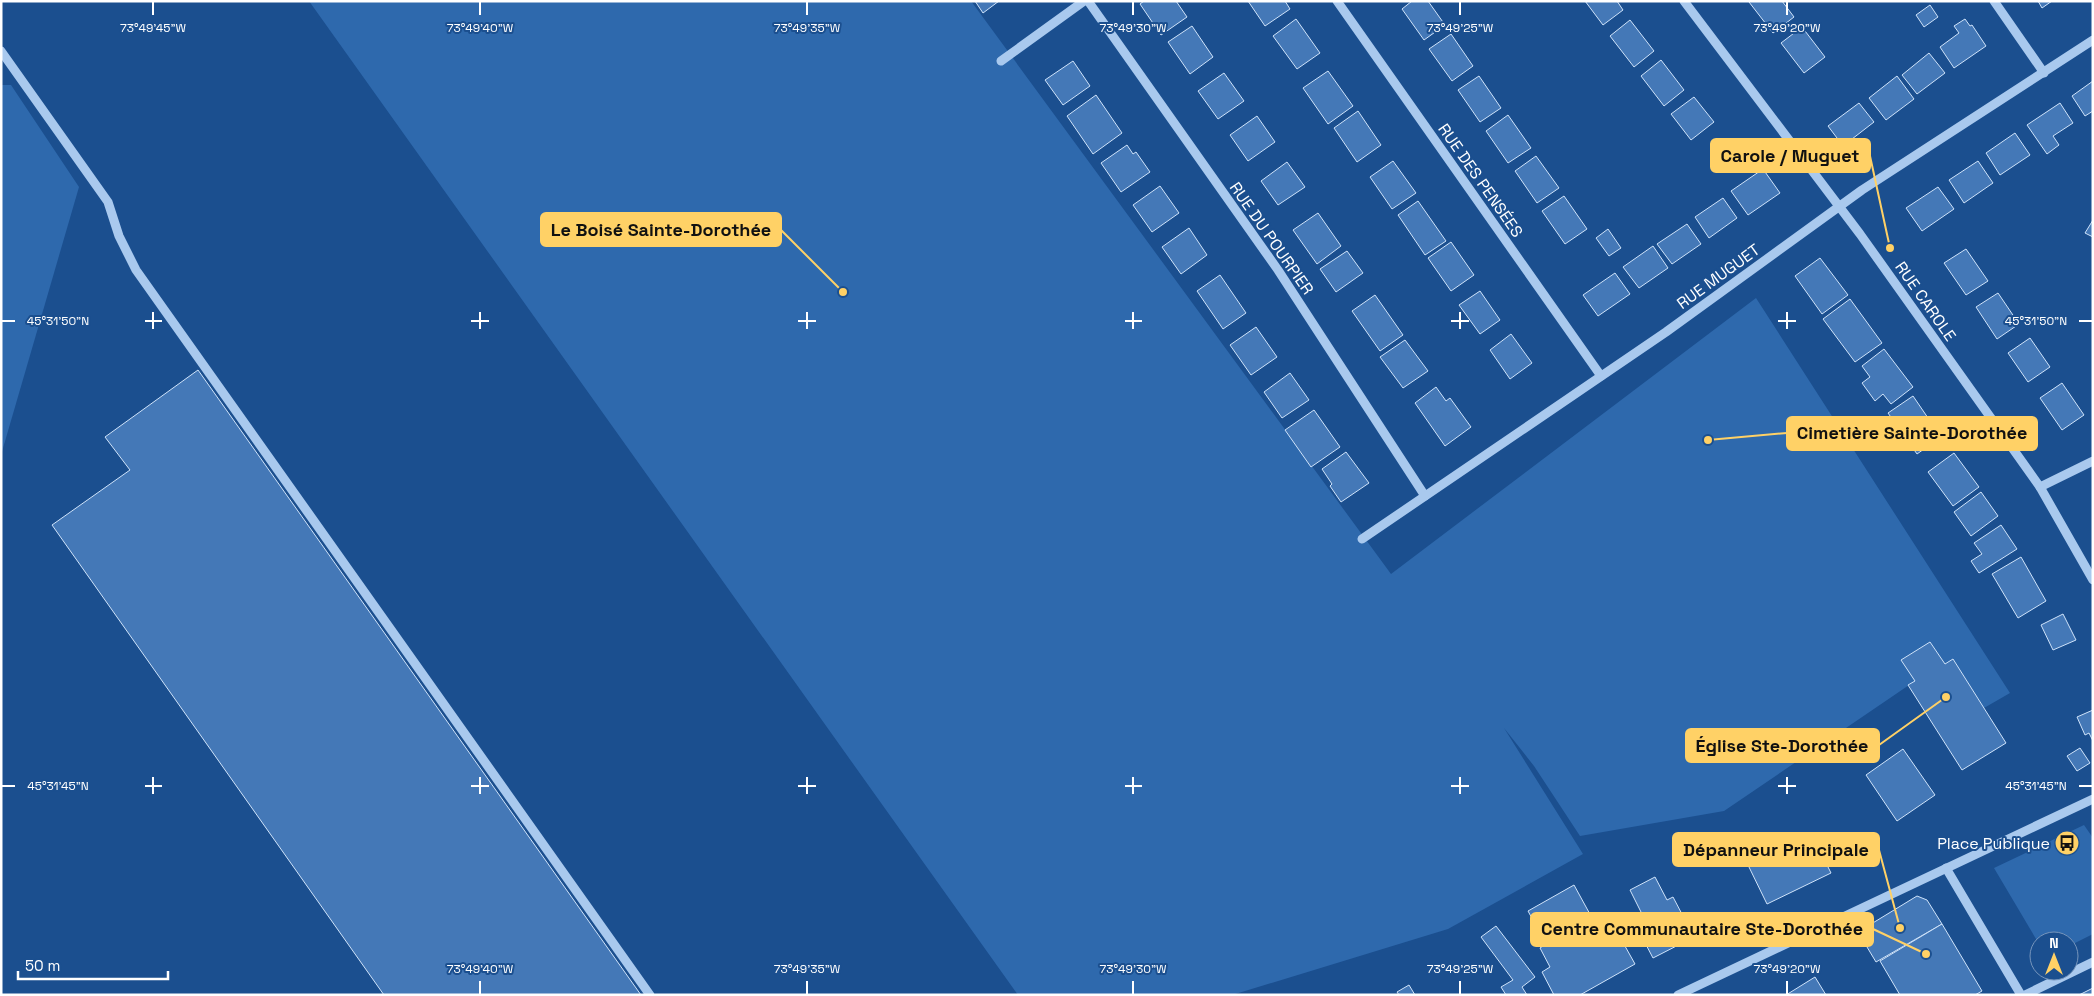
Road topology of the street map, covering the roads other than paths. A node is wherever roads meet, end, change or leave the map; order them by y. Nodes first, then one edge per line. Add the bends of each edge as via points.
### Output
1 (1084, 1) edge
2 (1088, 1) edge
3 (1337, 1) edge
4 (1684, 1) edge
5 (1994, 1) edge
6 (2093, 40) edge
7 (1, 51) edge
8 (1001, 62) dead end
9 (2044, 73) junction
10 (1839, 207) junction
11 (1601, 376) junction
12 (2093, 461) edge
13 (2040, 486) junction
14 (1425, 496) junction
15 (1362, 539) dead end
16 (2093, 580) edge
17 (2092, 801) edge
18 (1946, 868) junction
19 (2093, 962) edge
20 (650, 995) edge
21 (1678, 995) edge
22 (2023, 995) edge

1 - 8 street
2 - 14 street, RUE DU POURPIER via 1278,270
3 - 11 street, RUE DES PENSÉES
4 - 10 street, RUE CAROLE
5 - 9 street
6 - 9 street, RUE MUGUET
7 - 20 street via 108,202 119,236 136,270
9 - 10 street, RUE MUGUET
10 - 11 street, RUE MUGUET
10 - 13 street, RUE CAROLE
11 - 14 street, RUE MUGUET
12 - 13 street
13 - 16 street, RUE CAROLE
14 - 15 street, RUE MUGUET
17 - 18 street
18 - 21 street
18 - 22 street
19 - 22 street

